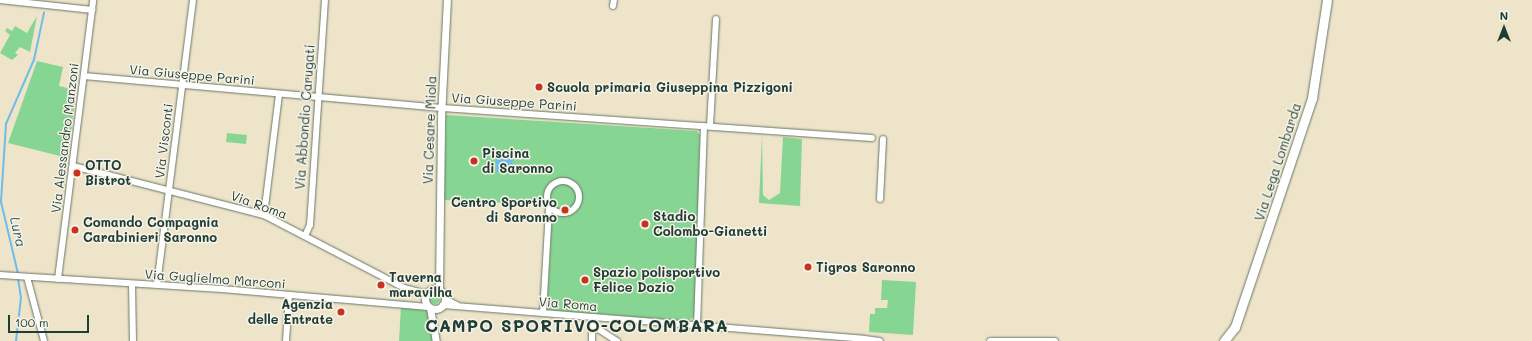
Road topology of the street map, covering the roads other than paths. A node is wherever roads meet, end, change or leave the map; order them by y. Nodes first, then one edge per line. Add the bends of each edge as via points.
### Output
1 (0, 0) edge
2 (93, 0) edge
3 (193, 0) edge
4 (326, 0) edge
5 (447, 0) edge
6 (1327, 0) edge
7 (45, 2) edge
8 (92, 10) junction
9 (716, 19) dead end
10 (84, 76) junction
11 (182, 85) junction
12 (279, 94) junction
13 (317, 98) junction
14 (442, 108) junction
15 (707, 126) junction
16 (872, 138) dead end
17 (883, 139) dead end
18 (73, 166) junction
19 (169, 190) junction
20 (880, 199) dead end
21 (549, 209) junction
22 (264, 215) junction
23 (305, 236) junction
24 (0, 275) edge
25 (28, 277) junction
26 (58, 279) junction
27 (124, 283) junction
28 (132, 284) junction
29 (157, 285) junction
30 (436, 289) junction
31 (426, 294) junction
32 (131, 295) junction
33 (290, 295) junction
34 (443, 304) junction
35 (429, 307) junction
36 (543, 313) junction
37 (592, 317) junction
38 (592, 325) junction
39 (697, 326) junction
40 (1235, 327) junction
41 (436, 332) junction
42 (864, 339) joint
43 (1043, 340) edge
44 (44, 341) edge
45 (133, 341) edge
46 (286, 341) edge
47 (436, 341) edge
48 (592, 341) edge
49 (617, 341) edge
50 (879, 341) edge
51 (990, 341) edge
52 (1040, 341) edge
53 (1054, 341) edge
54 (1224, 341) edge
55 (1236, 341) edge

1 - 7 street
2 - 8 street, Via Alessandro Manzoni
3 - 11 street, Via Visconti
4 - 13 street, Via Abbondio Carugati
5 - 14 street, Via Cesare Miola
6 - 40 main road, Via Lega Lombarda via 1312,98
7 - 8 street
8 - 10 street, Via Alessandro Manzoni
9 - 15 street
10 - 11 street, Via Giuseppe Parini
10 - 18 street, Via Alessandro Manzoni
11 - 12 street, Via Giuseppe Parini
11 - 19 street, Via Visconti
12 - 13 street, Via Giuseppe Parini
12 - 22 street
13 - 14 street, Via Giuseppe Parini
13 - 23 street, Via Abbondio Carugati via 310,225
14 - 15 street, Via Giuseppe Parini
14 - 30 street, Via Cesare Miola via 437,153
15 - 16 street, Via Giuseppe Parini
15 - 39 street
17 - 20 street
18 - 19 street, Via Roma
18 - 26 street, Via Alessandro Manzoni
19 - 22 street, Via Roma
19 - 29 street, Via Visconti
21 - 21 street via 559,214 577,207 578,193 573,183 561,180 550,185
21 - 36 street
22 - 23 street, Via Roma
23 - 31 street, Via Roma via 404,288
24 - 25 street, Via Guglielmo Marconi
25 - 26 street, Via Guglielmo Marconi
25 - 44 street
26 - 27 street, Via Guglielmo Marconi
27 - 28 street, Via Guglielmo Marconi
27 - 32 street
28 - 29 street, Via Guglielmo Marconi
28 - 32 street
29 - 33 street, Via Guglielmo Marconi
30 - 31 street
30 - 34 street
31 - 35 street
32 - 45 street
33 - 35 street, Via Guglielmo Marconi
33 - 46 street
34 - 35 street
34 - 36 street, Via Roma
34 - 41 street
35 - 41 street
36 - 37 street, Via Roma
37 - 38 street
37 - 39 street, Via Roma
38 - 48 street
38 - 49 street
39 - 42 street, Via Roma
40 - 54 main road, Via Lega Lombarda
40 - 55 main road, Via Lega Lombarda
41 - 47 street
42 - 50 street
43 - 51 street
43 - 52 street
43 - 53 street

